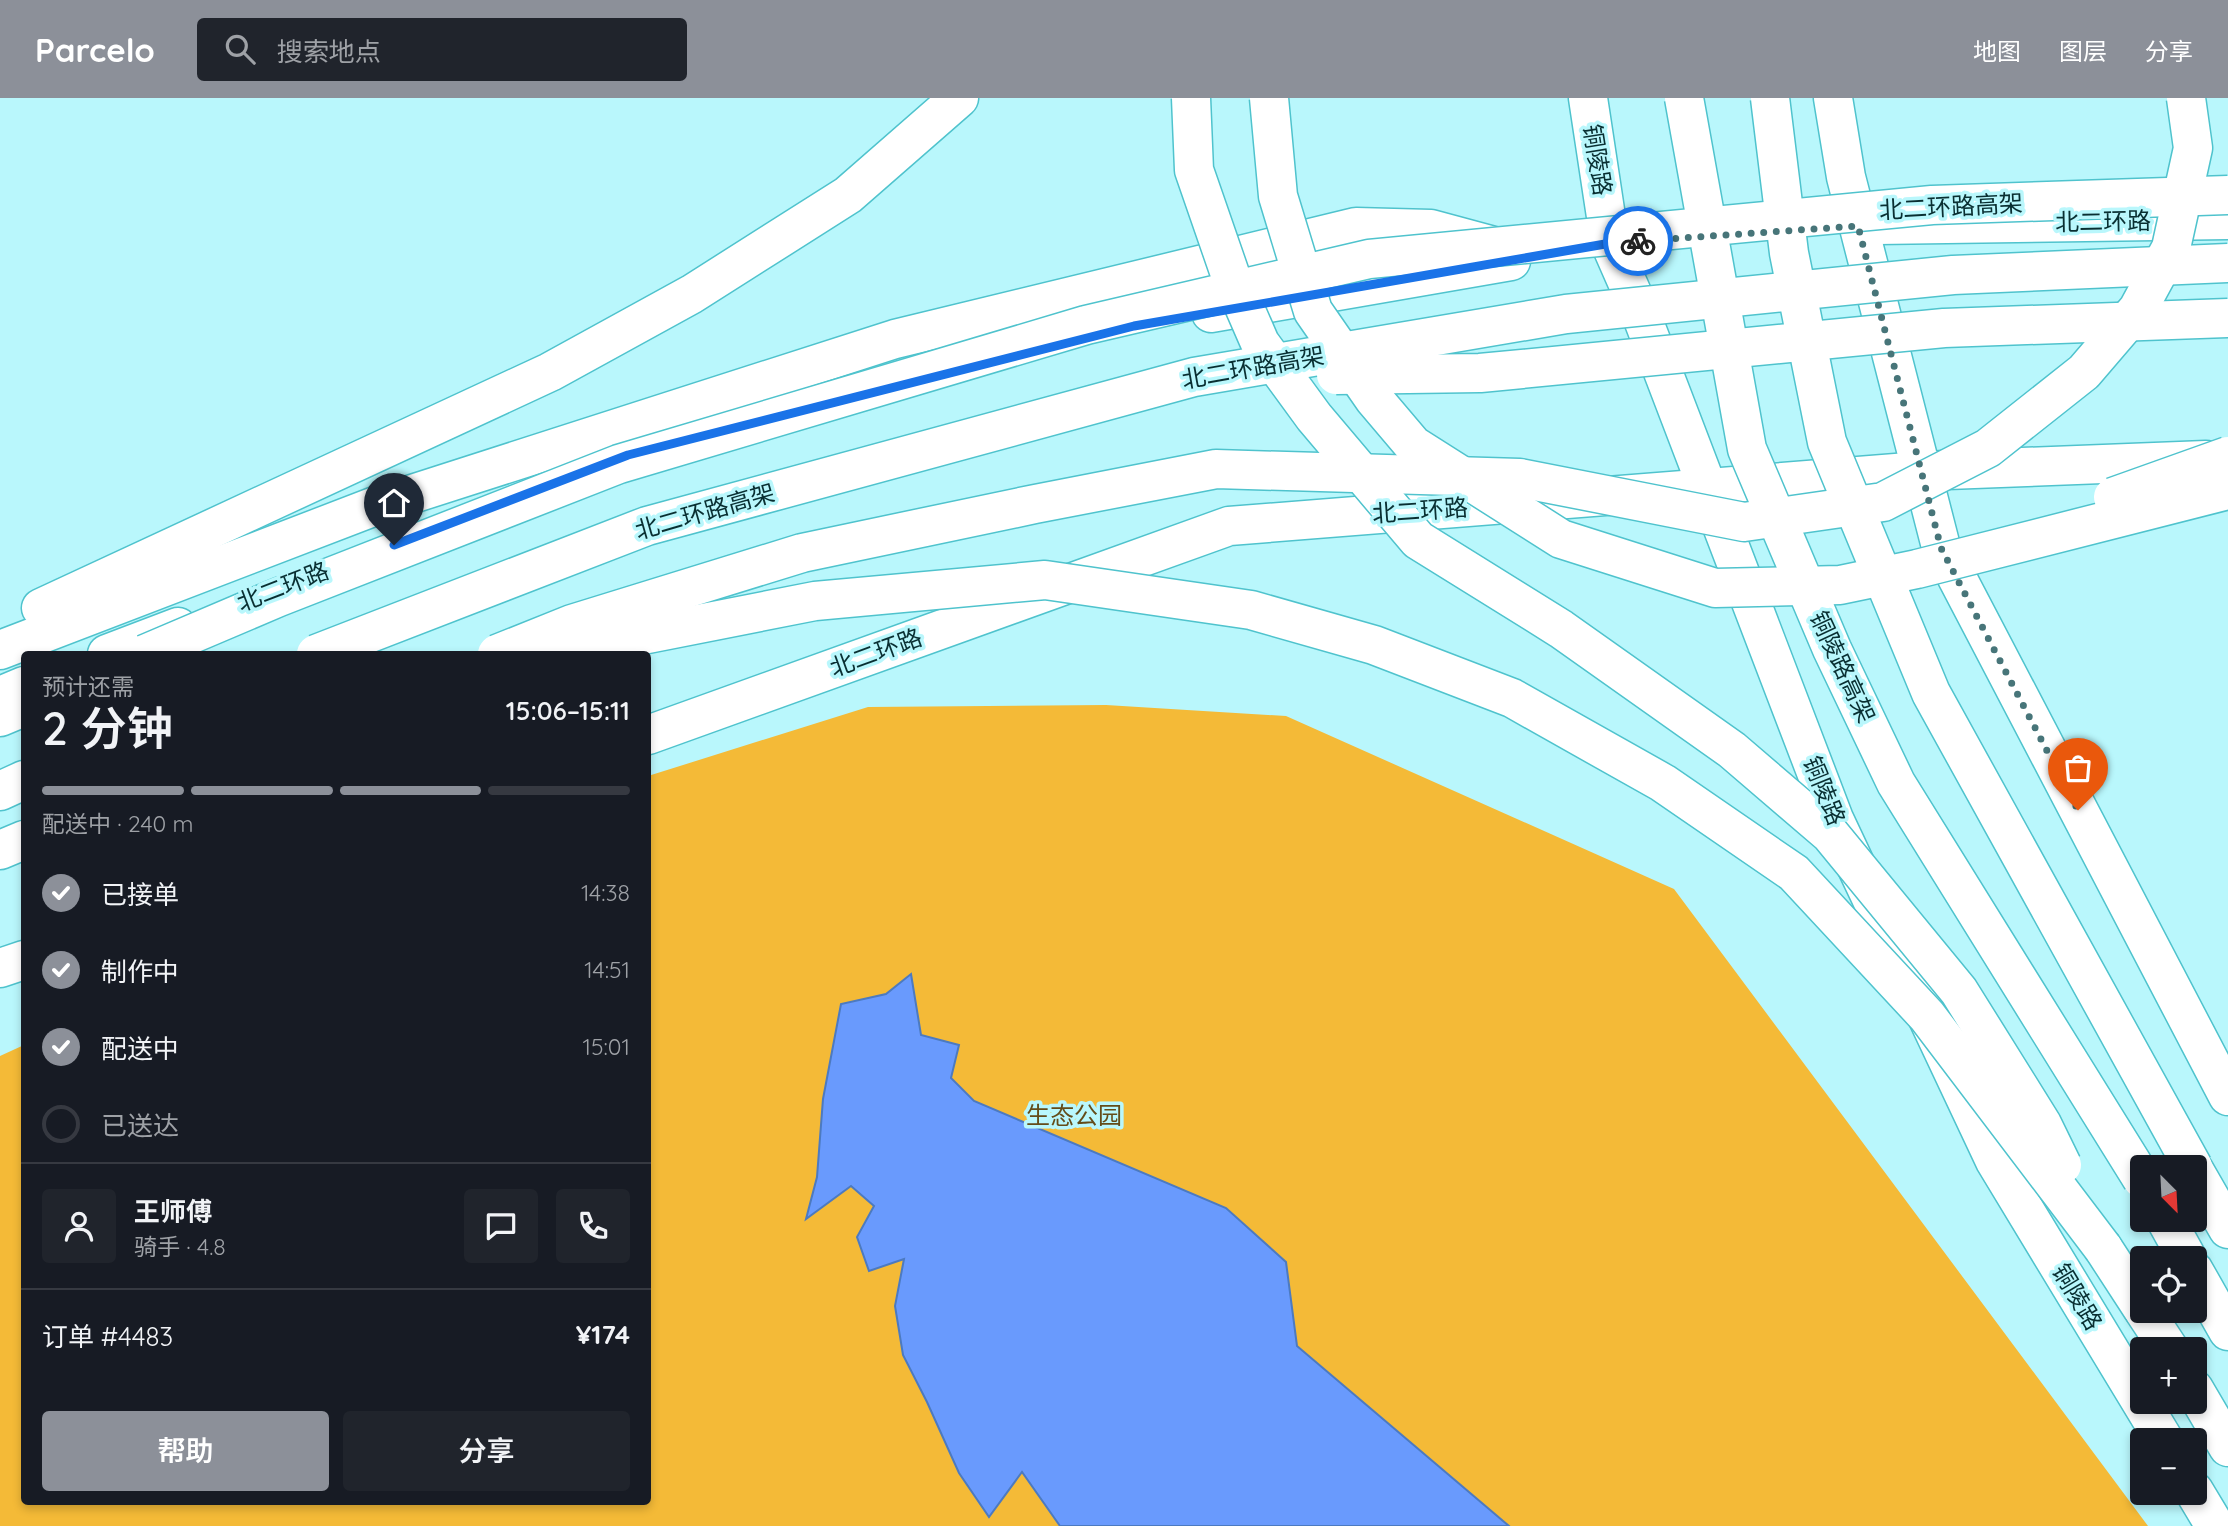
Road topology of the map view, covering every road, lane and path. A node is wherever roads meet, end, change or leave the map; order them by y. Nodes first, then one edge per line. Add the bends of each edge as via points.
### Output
1 (959, 98) edge
2 (1191, 98) edge
3 (1269, 98) edge
4 (1588, 98) edge
5 (1684, 98) edge
6 (1770, 98) edge
7 (1833, 98) edge
8 (2186, 98) edge
9 (2228, 195) edge
10 (2228, 220) edge
11 (1858, 226) junction
12 (1611, 243) junction
13 (1534, 257) junction
14 (2228, 263) edge
15 (2228, 318) edge
16 (1194, 377) junction
17 (2228, 458) edge
18 (1921, 471) junction
19 (1707, 489) junction
20 (2228, 490) edge
21 (1917, 569) junction
22 (0, 627) edge
23 (0, 650) edge
24 (115, 651) edge
25 (152, 651) edge
26 (324, 651) edge
27 (504, 651) edge
28 (562, 651) edge
29 (21, 687) edge
30 (0, 695) edge
31 (21, 707) edge
32 (0, 717) edge
33 (651, 735) edge
34 (21, 781) edge
35 (0, 791) edge
36 (21, 841) edge
37 (0, 850) edge
38 (21, 961) edge
39 (0, 968) edge
40 (2228, 1096) edge
41 (2187, 1155) edge
42 (2130, 1160) edge
43 (2207, 1191) edge
44 (2228, 1228) edge
45 (2103, 1248) junction
46 (2130, 1289) edge
47 (2207, 1294) edge
48 (2228, 1331) edge
49 (2207, 1411) edge
50 (2157, 1428) edge
51 (2228, 1447) edge
52 (2203, 1505) edge
53 (2216, 1526) edge

1 - 22 main road via 848,195 692,294 550,372
2 - 45 main road, bridge via 1194,170 1230,274 1260,343 1314,417 1418,540 1561,629 1732,750 1829,834 1959,991 2042,1124
3 - 21 main road, bridge via 1278,195 1313,311 1374,399 1413,445 1561,539 1715,588 1840,585
4 - 12 main road, 铜陵路
5 - 42 main road, 铜陵路高架, bridge via 1747,449 1832,649 1896,783
6 - 41 main road, bridge via 1789,253 1827,442 1931,693
7 - 11 main road
8 - 27 main road, bridge via 2193,148 2171,248 2138,309 2084,372 1988,448 1882,502 1744,522 1520,478 1216,469 802,553 572,624
9 - 25 main road, 北二环路高架, bridge via 1932,205 1369,259 1086,326 619,464
10 - 11 main road, 北二环路
11 - 12 main road, 北二环路
11 - 18 main road
12 - 13 main road, 北二环路
12 - 19 main road, 铜陵路
13 - 23 main road via 1431,229 1356,227 895,339 378,505
13 - 24 main road, 北二环路 via 1134,326 628,455
14 - 16 main road, 北二环路高架, bridge via 1953,275 1566,314
15 - 16 main road, bridge via 1944,328 1480,373
16 - 26 main road, 北二环路高架, bridge via 647,526
17 - 18 main road, 北二环路
17 - 21 main road, bridge
18 - 19 main road, 北二环路
18 - 40 main road via 1941,548
19 - 33 main road, 北二环路 via 1229,526
19 - 50 main road, 铜陵路 via 1834,820 1996,1161
20 - 21 main road, bridge
28 - 45 main road, bridge via 815,601 1045,580 1251,610 1374,645 1512,698 1663,783 1794,873 1927,1016
29 - 30 main road
31 - 32 main road
34 - 35 main road
36 - 37 main road
38 - 39 main road
43 - 44 main road
45 - 46 main road
47 - 48 main road
49 - 51 main road
52 - 53 main road

